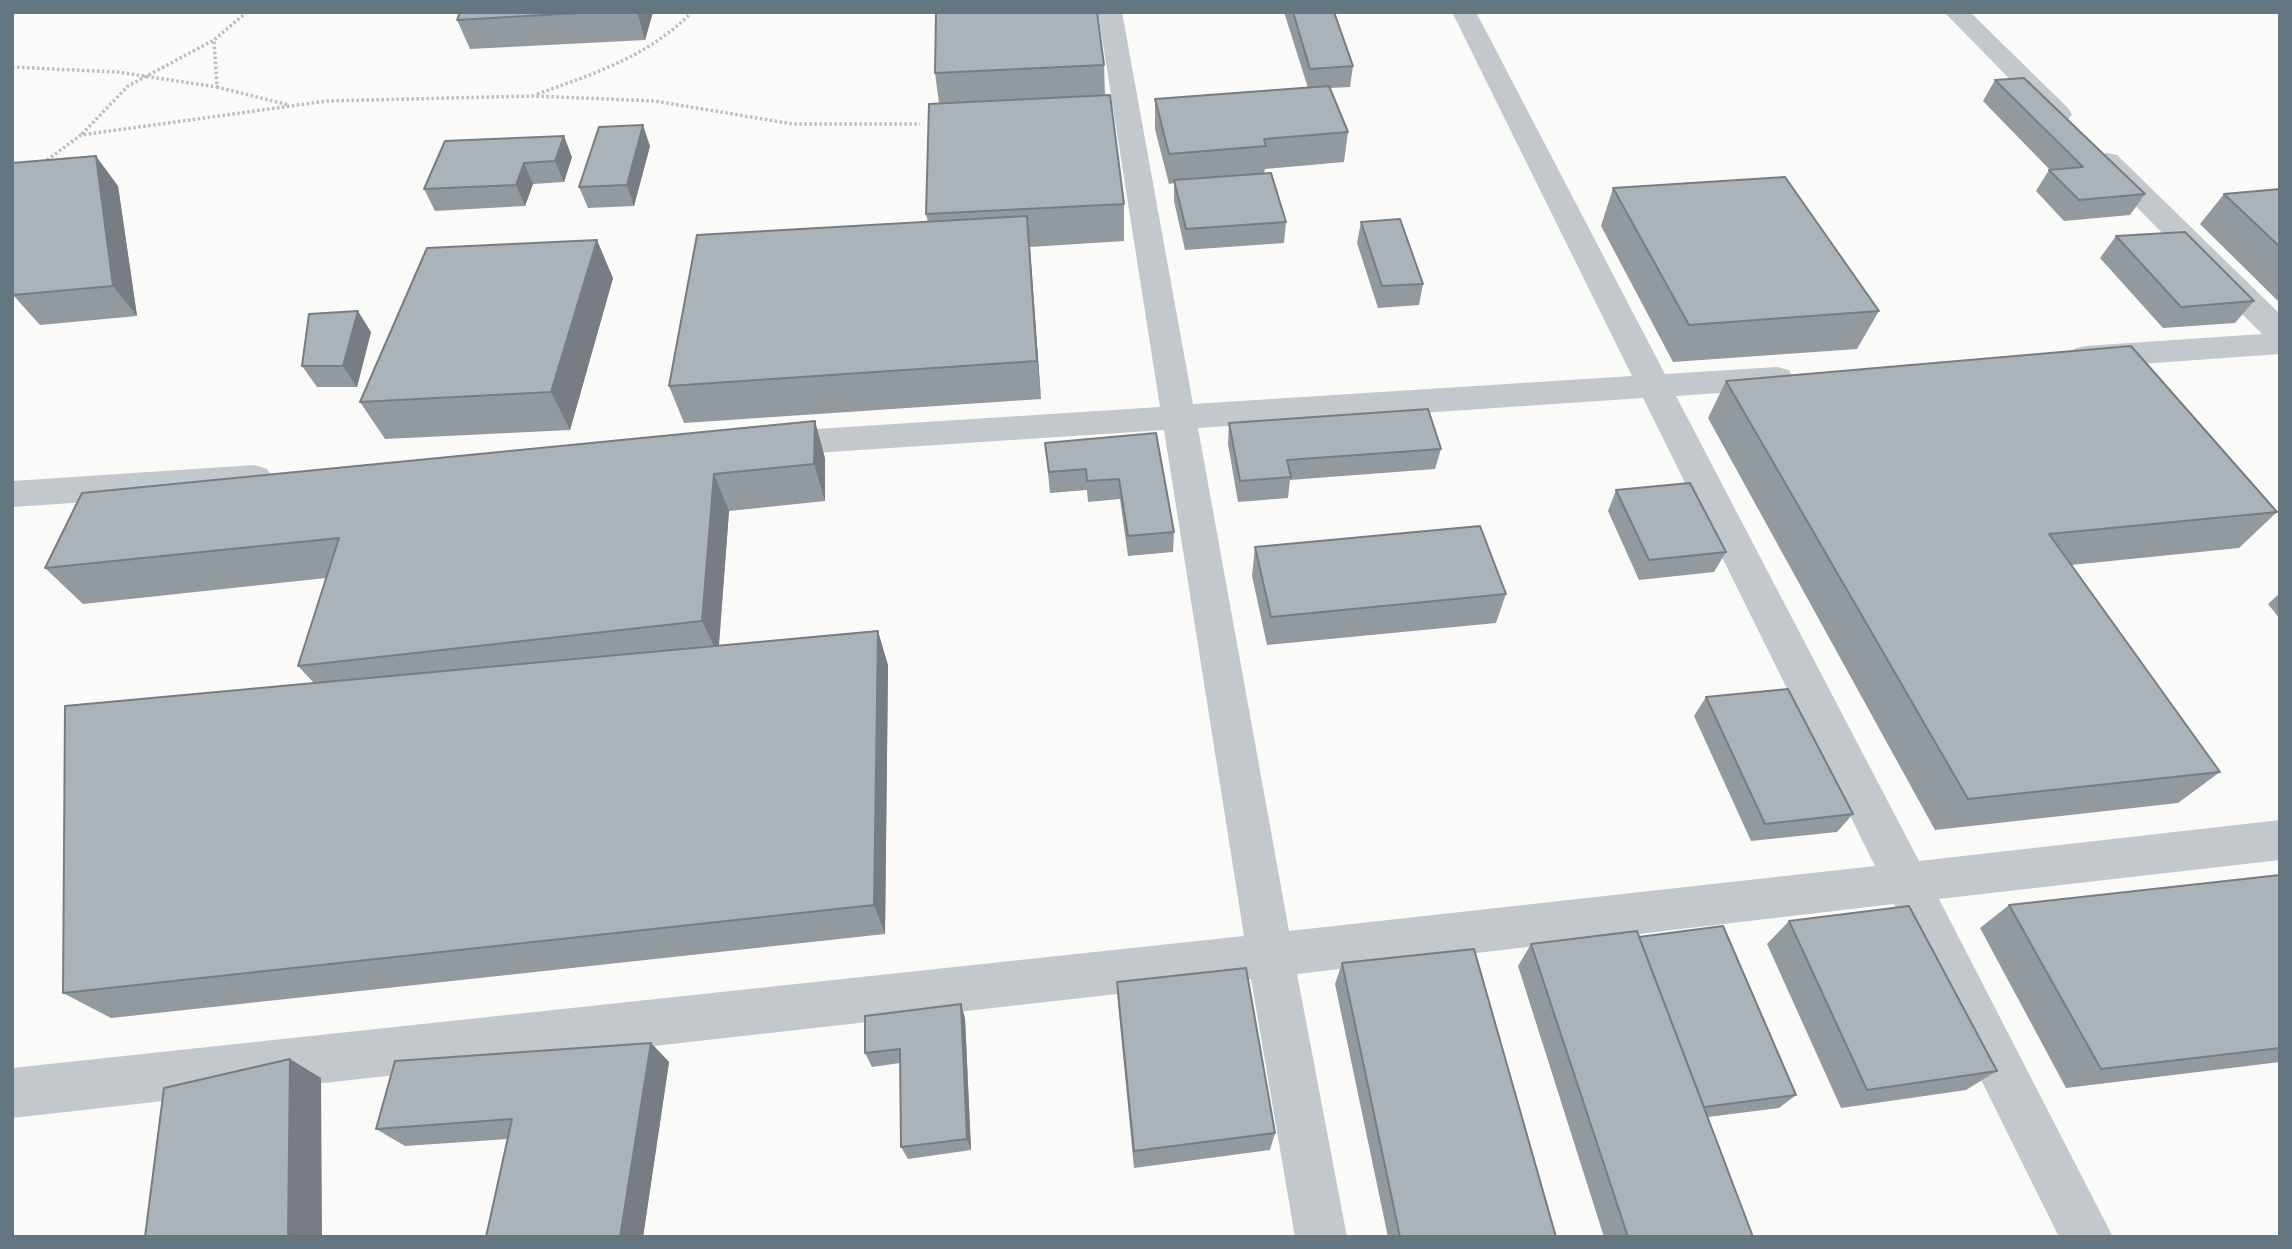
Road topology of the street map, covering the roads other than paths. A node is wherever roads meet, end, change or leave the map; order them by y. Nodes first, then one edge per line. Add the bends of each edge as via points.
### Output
1 (1110, 12) edge
2 (1464, 12) edge
3 (1956, 12) edge
4 (2280, 332) edge
5 (2280, 344) edge
6 (2047, 360) edge
7 (1802, 376) edge
8 (1656, 386) junction
9 (1179, 417) junction
10 (734, 446) edge
11 (290, 475) edge
12 (12, 494) edge
13 (2280, 840) edge
14 (1909, 883) junction
15 (1269, 956) junction
16 (12, 1093) edge
17 (1321, 1237) edge
18 (2087, 1237) edge

1 - 9 street
2 - 8 street
3 - 4 street
5 - 6 street
7 - 8 street
8 - 9 street
8 - 14 street
9 - 10 street
9 - 15 street
11 - 12 street
13 - 14 street
14 - 15 street
14 - 18 street
15 - 16 street
15 - 17 street

